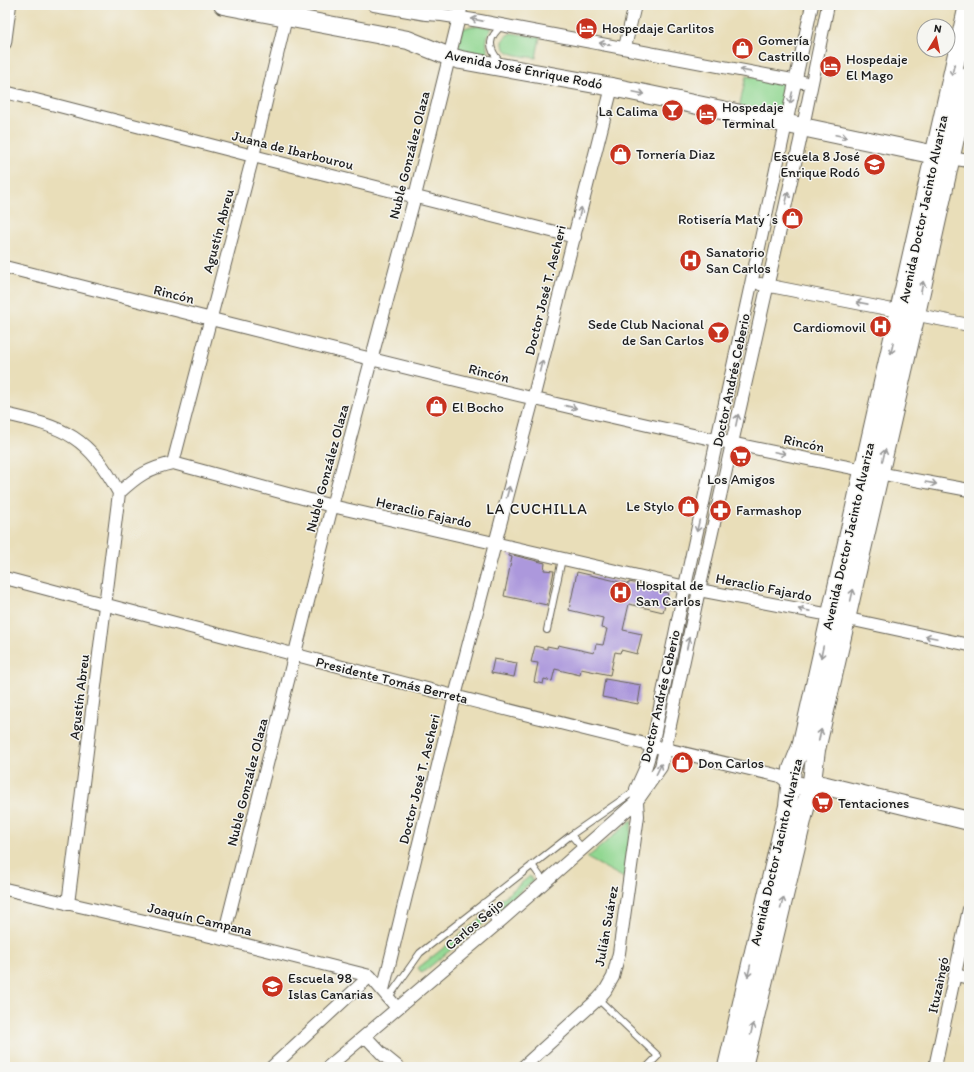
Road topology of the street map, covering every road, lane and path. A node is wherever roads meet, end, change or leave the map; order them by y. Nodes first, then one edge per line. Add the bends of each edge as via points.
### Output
1 (10, 5) edge
2 (223, 5) edge
3 (374, 5) edge
4 (635, 5) edge
5 (812, 5) edge
6 (828, 5) edge
7 (968, 5) edge
8 (288, 11) edge
9 (460, 11) edge
10 (503, 26) junction
11 (5, 43) edge
12 (625, 47) junction
13 (450, 57) junction
14 (504, 67) junction
15 (969, 75) edge
16 (795, 80) junction
17 (812, 84) junction
18 (612, 87) junction
19 (5, 92) edge
20 (794, 125) junction
21 (253, 156) junction
22 (942, 156) junction
23 (969, 161) edge
24 (415, 196) junction
25 (574, 237) junction
26 (5, 267) edge
27 (751, 282) junction
28 (767, 285) junction
29 (908, 312) junction
30 (210, 318) junction
31 (969, 325) edge
32 (372, 359) junction
33 (533, 399) junction
34 (5, 414) edge
35 (717, 440) junction
36 (732, 443) junction
37 (173, 463) junction
38 (871, 472) junction
39 (969, 490) edge
40 (119, 493) junction
41 (332, 506) junction
42 (494, 543) junction
43 (562, 559) junction
44 (5, 578) edge
45 (684, 586) junction
46 (699, 590) junction
47 (106, 605) junction
48 (839, 617) junction
49 (547, 630) dead end
50 (969, 645) edge
51 (294, 655) junction
52 (455, 696) junction
53 (652, 746) junction
54 (665, 750) junction
55 (787, 776) junction
56 (815, 782) junction
57 (636, 795) junction
58 (969, 821) edge
59 (571, 835) junction
60 (583, 849) junction
61 (532, 865) junction
62 (545, 883) junction
63 (5, 890) edge
64 (483, 903) junction
65 (68, 904) junction
66 (969, 909) edge
67 (497, 924) junction
68 (223, 939) junction
69 (956, 975) junction
70 (370, 976) junction
71 (969, 978) edge
72 (386, 993) junction
73 (598, 999) junction
74 (397, 1008) junction
75 (365, 1036) junction
76 (272, 1067) edge
77 (328, 1067) edge
78 (398, 1067) edge
79 (523, 1067) edge
80 (648, 1067) edge
81 (727, 1067) edge
82 (743, 1067) edge
83 (935, 1067) edge

1 - 11 street
2 - 8 main road, Avenida José Enrique Rodó
3 - 9 street via 426,14
4 - 12 street
5 - 16 street, Doctor Andrés Ceberio
6 - 17 street, Doctor Andrés Ceberio
7 -> 22 main road, Avenida Doctor Jacinto Alvariza
8 - 13 main road, Avenida José Enrique Rodó via 408,40
8 - 21 street, Agustín Abreu
10 -> 9 street
9 - 13 street, Nuble González Olaza
12 -> 10 street
10 - 14 lane via 494,33 491,42 492,51
16 -> 12 street
13 - 14 main road, Avenida José Enrique Rodó
13 - 24 street, Nuble González Olaza
14 - 18 main road, Avenida José Enrique Rodó
15 - 22 main road, Avenida Doctor Jacinto Alvariza
16 - 17 street
16 -> 20 street, Doctor Andrés Ceberio
17 - 20 street, Doctor Andrés Ceberio
18 -> 20 main road, Avenida José Enrique Rodó
25 -> 18 street, Doctor José T. Ascheri
19 - 21 street, Juana de Ibarbourou
20 -> 22 main road, Avenida José Enrique Rodó
20 - 27 street, Doctor Andrés Ceberio
28 -> 20 street, Doctor Andrés Ceberio
21 - 24 street, Juana de Ibarbourou
21 - 30 street, Agustín Abreu
22 - 23 street
22 - 29 main road, Avenida Doctor Jacinto Alvariza
24 - 25 street, Juana de Ibarbourou
24 - 32 street, Nuble González Olaza
33 -> 25 street, Doctor José T. Ascheri
26 - 30 street, Rincón
27 - 28 street
27 - 35 street, Doctor Andrés Ceberio
29 -> 28 street
36 -> 28 street, Doctor Andrés Ceberio
29 - 31 street
29 - 38 main road, Avenida Doctor Jacinto Alvariza
30 - 32 street, Rincón
30 - 37 street, Agustín Abreu
32 - 33 street, Rincón
32 - 41 street, Nuble González Olaza
33 -> 35 street, Rincón
42 -> 33 street, Doctor José T. Ascheri
34 - 40 street via 53,426 70,435 97,458
35 - 36 street, Rincón
35 -> 45 street, Doctor Andrés Ceberio
36 -> 38 street, Rincón
36 - 46 street, Doctor Andrés Ceberio
37 - 40 street, Heraclio Fajardo via 156,466
37 - 41 street, Heraclio Fajardo
38 -> 39 street, Rincón
38 - 48 main road, Avenida Doctor Jacinto Alvariza
40 - 47 street, Agustín Abreu
41 - 42 street, Heraclio Fajardo
41 - 51 street, Nuble González Olaza
42 - 43 street, Heraclio Fajardo
42 - 52 street, Doctor José T. Ascheri
43 - 45 street, Heraclio Fajardo
43 - 49 lane
44 - 47 street, Presidente Tomás Berreta
45 - 46 street, Heraclio Fajardo
45 - 53 street, Doctor Andrés Ceberio
48 -> 46 street, Heraclio Fajardo
54 -> 46 street, Doctor Andrés Ceberio
47 - 51 street, Presidente Tomás Berreta
47 - 65 street, Agustín Abreu
50 -> 48 street, Heraclio Fajardo
48 -> 55 main road, Avenida Doctor Jacinto Alvariza via 801,747
56 -> 48 main road, Avenida Doctor Jacinto Alvariza via 816,750
51 - 52 street, Presidente Tomás Berreta
51 - 68 street, Nuble González Olaza
52 - 53 street, Presidente Tomás Berreta
52 - 72 street, Doctor José T. Ascheri
53 - 54 street, Presidente Tomás Berreta
53 - 57 street, Doctor Andrés Ceberio
54 - 55 street, Presidente Tomás Berreta
57 -> 54 street, Doctor Andrés Ceberio via 661,767
55 - 56 main road, Presidente Tomás Berreta
55 -> 81 main road, Avenida Doctor Jacinto Alvariza via 788,806
56 - 58 main road, Presidente Tomás Berreta
82 -> 56 main road, Avenida Doctor Jacinto Alvariza via 807,800
57 - 59 lane
57 - 60 street, Carlos Seijo
57 - 73 street, Julián Suárez via 638,816 619,953 612,977
59 - 60 lane
59 - 61 lane
60 - 62 street, Carlos Seijo
61 - 62 lane
61 - 64 lane
62 - 67 street, Carlos Seijo
63 - 65 street, Joaquín Campana
64 - 67 lane
64 - 72 lane via 420,953
65 - 68 street, Joaquín Campana
66 - 69 street, Ituzaingó
67 - 74 street, Carlos Seijo
68 - 70 street, Joaquín Campana
69 - 71 street
69 - 83 street, Ituzaingó
70 - 72 street
70 - 76 street
72 - 74 street
73 - 79 street, Julián Suárez
73 - 80 lane via 658,1056
74 - 75 street, Carlos Seijo
75 - 77 street, Carlos Seijo
75 - 78 street

